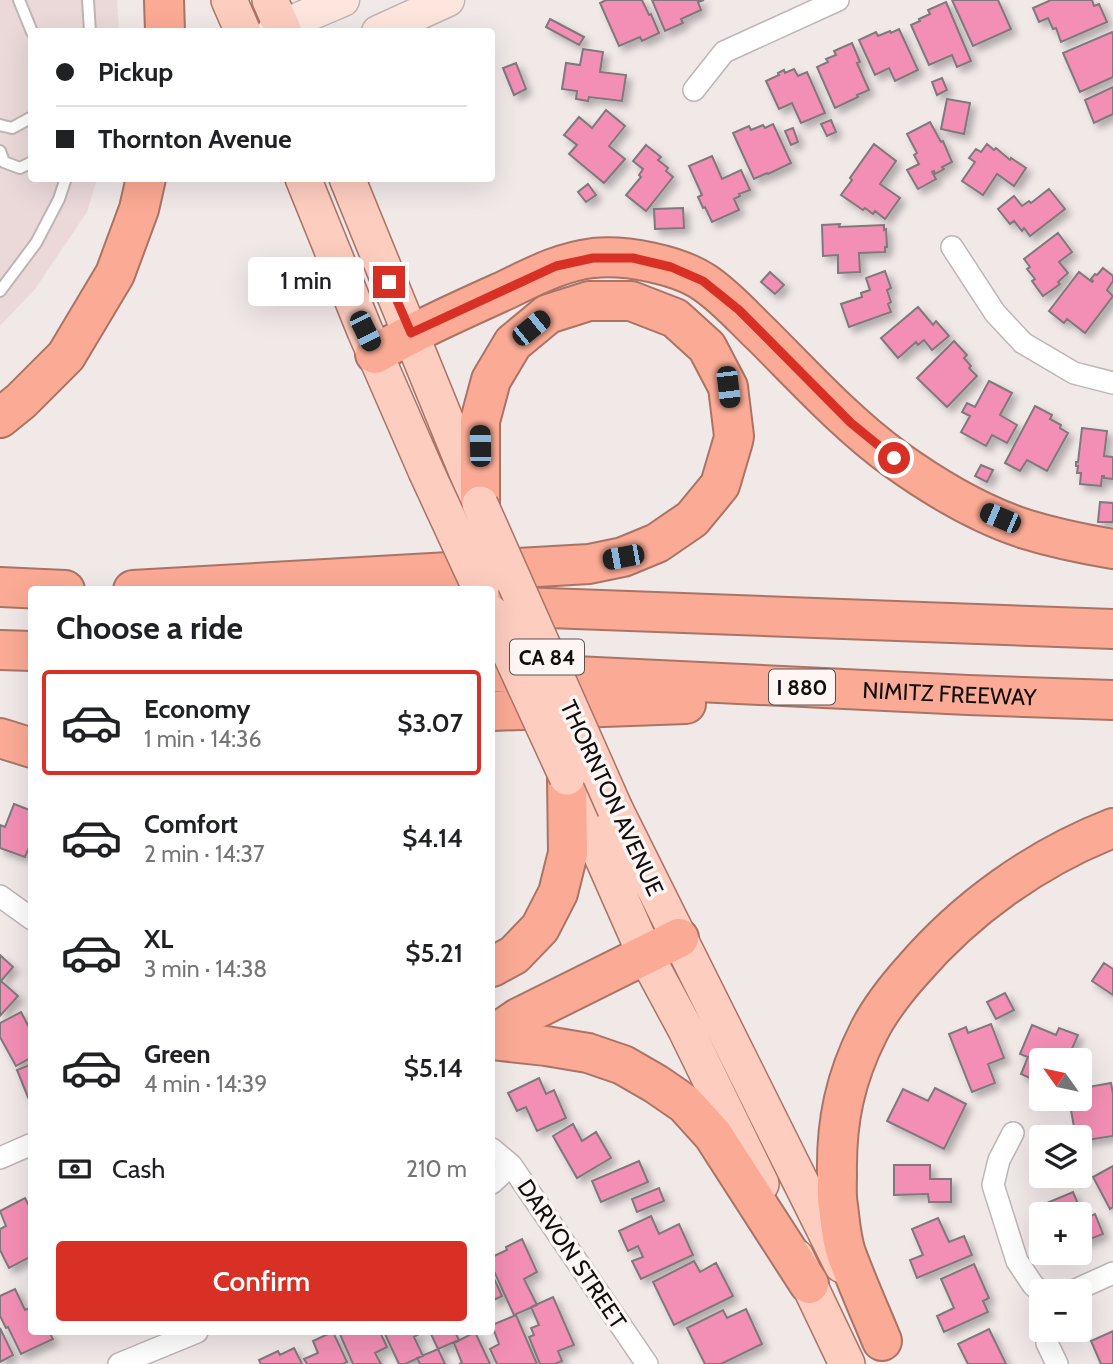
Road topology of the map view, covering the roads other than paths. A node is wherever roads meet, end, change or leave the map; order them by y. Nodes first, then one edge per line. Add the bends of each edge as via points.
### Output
1 (19, 0) edge
2 (88, 0) edge
3 (164, 0) edge
4 (229, 0) edge
5 (343, 0) edge
6 (448, 0) edge
7 (838, 0) edge
8 (277, 22) edge
9 (30, 28) edge
10 (90, 28) edge
11 (165, 28) edge
12 (241, 28) edge
13 (387, 28) edge
14 (694, 90) dead end
15 (28, 119) edge
16 (0, 125) edge
17 (0, 152) edge
18 (28, 164) edge
19 (65, 182) edge
20 (305, 182) edge
21 (348, 182) edge
22 (147, 189) edge
23 (952, 247) dead end
24 (0, 291) edge
25 (411, 333) junction
26 (376, 354) junction
27 (1113, 383) edge
28 (0, 418) edge
29 (480, 505) junction
30 (1113, 549) edge
31 (203, 586) edge
32 (479, 586) edge
33 (0, 587) edge
34 (28, 588) edge
35 (495, 606) edge
36 (495, 621) edge
37 (1113, 629) edge
38 (0, 650) edge
39 (28, 651) edge
40 (495, 672) edge
41 (968, 695) junction
42 (1113, 700) edge
43 (495, 711) edge
44 (0, 738) edge
45 (28, 747) edge
46 (567, 777) junction
47 (1113, 828) edge
48 (0, 896) edge
49 (28, 916) edge
50 (679, 938) junction
51 (645, 954) junction
52 (495, 965) edge
53 (495, 1036) edge
54 (495, 1038) edge
55 (1013, 1133) dead end
56 (28, 1146) edge
57 (495, 1152) edge
58 (0, 1158) edge
59 (511, 1165) junction
60 (495, 1180) edge
61 (1113, 1273) edge
62 (1029, 1279) edge
63 (1092, 1282) edge
64 (809, 1284) junction
65 (190, 1335) edge
66 (1047, 1342) edge
67 (888, 1353) edge
68 (120, 1364) edge
69 (647, 1364) edge
70 (847, 1364) edge
71 (1057, 1364) edge

1 - 9 lane
2 - 10 lane
3 - 11 highway
4 - 12 main road
5 - 8 main road
6 - 13 main road
7 - 14 street via 724,52
15 - 16 lane via 12,128
17 - 18 lane via 4,162 20,168
19 - 24 lane via 36,243
20 - 26 main road
21 - 25 main road, THORNTON AVENUE / CA 84
22 - 28 highway via 115,274 66,356
23 - 27 street via 995,313 1023,343 1074,373
25 - 26 highway
25 - 29 main road, THORNTON AVENUE / CA 84
25 - 30 highway via 556,266 593,258 633,258 671,267 703,281 739,310 851,423 933,484 1023,528
26 - 32 main road, bridge
29 - 31 highway via 480,421 491,380 513,342 548,314 589,301 631,301 675,318 707,347 728,387 733,441 720,485 692,519 657,543 589,564
29 - 50 main road, THORNTON AVENUE / CA 84, bridge via 615,809
33 - 34 highway
35 - 37 highway
36 - 46 main road, THORNTON AVENUE, bridge
38 - 39 highway
40 - 41 highway, NIMITZ FREEWAY / I 880
41 - 42 highway, NIMITZ FREEWAY / I 880
41 - 43 highway
44 - 45 highway
46 - 51 main road, THORNTON AVENUE
46 - 52 highway via 568,853 558,893 540,928 514,955
47 - 67 highway via 1050,857 1006,885 930,949 896,989 852,1068 840,1112 837,1203 845,1250
48 - 49 street
50 - 51 highway
50 - 67 main road, THORNTON AVENUE
51 - 53 highway via 518,1018
51 - 64 main road, THORNTON AVENUE
54 - 64 highway via 588,1053 623,1065 685,1104 713,1135
55 - 62 street via 993,1185 1017,1261
56 - 58 street
57 - 59 street, DARVON STREET
59 - 60 street
59 - 69 street, DARVON STREET
61 - 63 street
64 - 70 main road, THORNTON AVENUE
65 - 68 street
66 - 71 street

